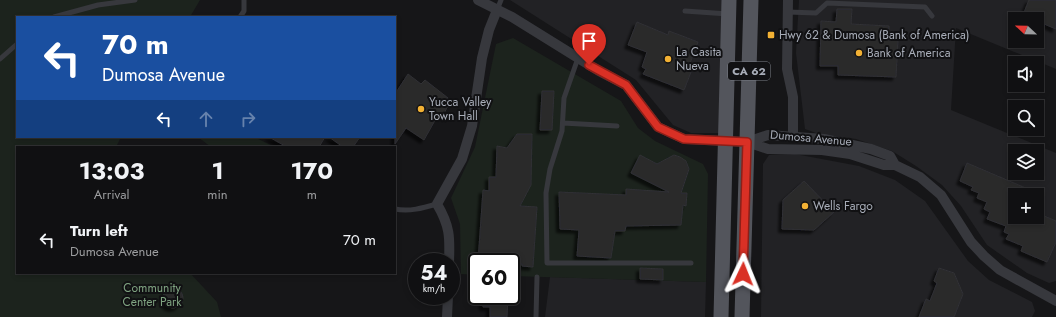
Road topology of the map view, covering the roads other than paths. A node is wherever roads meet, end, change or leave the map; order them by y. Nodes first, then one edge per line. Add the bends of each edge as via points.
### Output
1 (135, 0) edge
2 (244, 0) edge
3 (478, 0) edge
4 (501, 0) edge
5 (751, 0) edge
6 (788, 0) edge
7 (729, 7) edge
8 (497, 10) junction
9 (685, 11) dead end
10 (788, 12) junction
11 (58, 16) edge
12 (241, 16) edge
13 (932, 16) dead end
14 (16, 45) edge
15 (578, 58) junction
16 (0, 59) edge
17 (563, 123) junction
18 (617, 126) dead end
19 (793, 137) junction
20 (726, 142) junction
21 (747, 142) junction
22 (895, 165) junction
23 (437, 204) junction
24 (396, 209) edge
25 (449, 253) edge
26 (691, 263) dead end
27 (537, 277) dead end
28 (1056, 301) edge
29 (448, 305) edge
30 (447, 317) edge
31 (536, 317) edge
32 (721, 317) edge
33 (742, 317) edge

1 - 11 lane via 98,5
2 - 12 lane via 244,11
3 - 8 street, Dumosa Avenue
4 - 8 lane
5 - 21 main road, CA 62
6 - 10 street
7 - 9 lane
7 - 20 main road, CA 62
8 - 15 street, Dumosa Avenue
8 - 23 street via 482,58 472,126 462,159
10 - 13 lane via 816,13 827,3 924,7
10 - 19 street via 787,69 793,97
14 - 16 lane
15 - 17 lane via 564,98
15 - 20 street, Dumosa Avenue via 626,85 658,127 684,139
17 - 18 lane
17 - 26 lane via 546,193 547,263
19 - 21 street, Dumosa Avenue via 768,135
19 - 22 street, Dumosa Avenue via 824,139 872,149 890,156
20 - 21 street, Dumosa Avenue
20 - 32 main road, CA 62
21 - 22 street, Dumosa Avenue via 768,149 822,150 850,154 884,165
21 - 33 main road, CA 62
22 - 28 street, Dumosa Avenue via 920,177 940,195 971,242 1000,270
23 - 24 lane via 418,209
23 - 25 street via 446,219 450,235
27 - 31 lane
29 - 30 street

